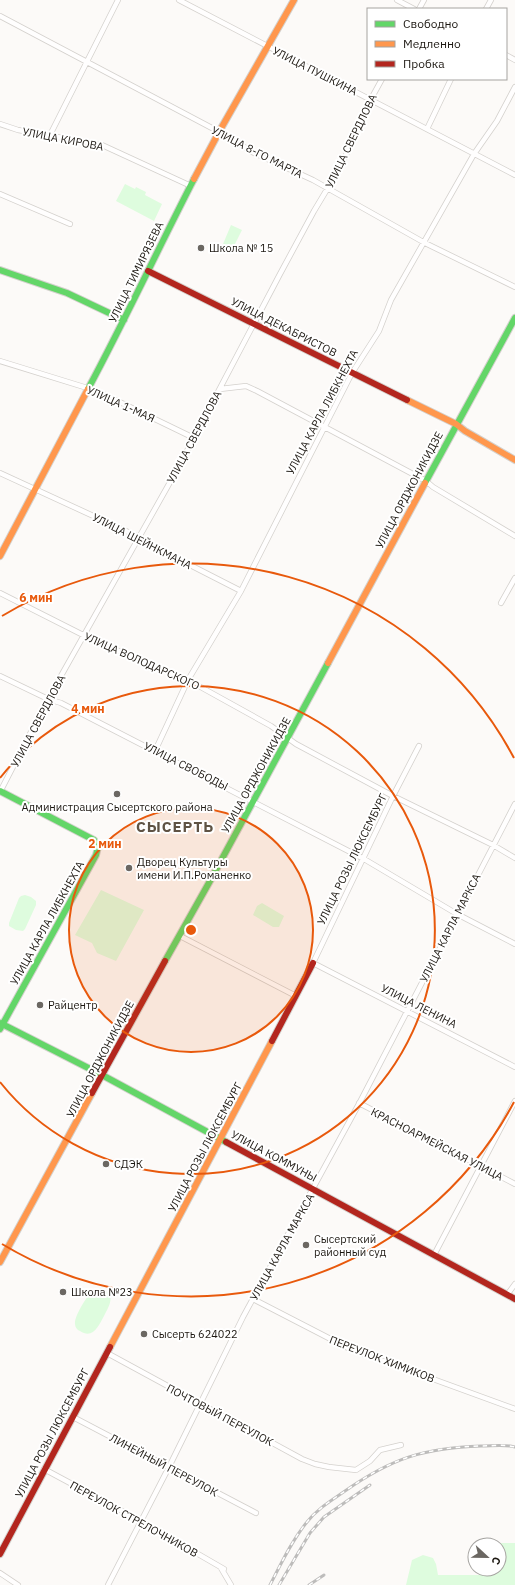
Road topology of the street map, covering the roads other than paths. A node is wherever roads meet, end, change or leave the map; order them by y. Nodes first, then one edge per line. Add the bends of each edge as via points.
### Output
1 (118, 0) edge
2 (179, 0) edge
3 (294, 0) edge
4 (397, 0) edge
5 (412, 8) edge
6 (0, 16) edge
7 (268, 47) junction
8 (86, 63) junction
9 (381, 80) edge
10 (451, 80) edge
11 (515, 87) edge
12 (371, 99) junction
13 (0, 124) edge
14 (427, 129) junction
15 (219, 132) junction
16 (50, 135) junction
17 (474, 154) junction
18 (515, 176) edge
19 (191, 186) junction
20 (328, 190) junction
21 (0, 194) edge
22 (70, 224) dead end
23 (425, 243) junction
24 (0, 270) edge
25 (148, 271) junction
26 (515, 287) edge
27 (515, 318) edge
28 (124, 320) junction
29 (254, 323) junction
30 (0, 361) edge
31 (352, 373) junction
32 (88, 388) junction
33 (220, 389) junction
34 (456, 424) junction
35 (325, 427) junction
36 (194, 438) junction
37 (515, 460) edge
38 (0, 473) edge
39 (426, 481) junction
40 (35, 490) junction
41 (515, 536) edge
42 (140, 537) junction
43 (0, 556) edge
44 (515, 578) edge
45 (241, 591) junction
46 (0, 593) edge
47 (501, 603) dead end
48 (84, 635) junction
49 (0, 676) edge
50 (188, 680) junction
51 (48, 699) junction
52 (287, 739) junction
53 (420, 746) dead end
54 (155, 751) junction
55 (0, 792) edge
56 (393, 796) junction
57 (253, 801) junction
58 (515, 804) edge
59 (493, 845) junction
60 (515, 858) edge
61 (364, 859) junction
62 (457, 914) junction
63 (180, 936) junction
64 (515, 944) edge
65 (313, 963) junction
66 (296, 996) junction
67 (407, 1011) junction
68 (1, 1026) edge
69 (515, 1067) edge
70 (102, 1075) junction
71 (515, 1101) edge
72 (359, 1103) junction
73 (221, 1139) junction
74 (481, 1166) junction
75 (515, 1184) edge
76 (313, 1189) junction
77 (434, 1255) junction
78 (0, 1262) edge
79 (515, 1284) edge
80 (507, 1295) junction
81 (253, 1299) junction
82 (515, 1299) edge
83 (107, 1353) junction
84 (200, 1404) junction
85 (515, 1409) edge
86 (73, 1417) junction
87 (401, 1445) dead end
88 (169, 1467) junction
89 (44, 1469) junction
90 (256, 1513) dead end
91 (141, 1521) junction
92 (0, 1554) edge
93 (0, 1573) edge
94 (18, 1585) edge
95 (108, 1585) edge
96 (231, 1585) edge

1 - 8 street
2 - 7 street, УЛИЦА ПУШКИНА
3 - 7 street, УЛИЦА ТИМИРЯЗЕВА
4 - 5 street
6 - 8 street, УЛИЦА 8-ГО МАРТА
7 - 12 street, УЛИЦА ПУШКИНА
7 - 15 street, УЛИЦА ТИМИРЯЗЕВА
8 - 15 street, УЛИЦА 8-ГО МАРТА
8 - 16 street
9 - 12 street, УЛИЦА СВЕРДЛОВА
10 - 14 street
11 - 17 street, УЛИЦА КАРЛА ЛИБКНЕХТА via 497,121
12 - 14 street, УЛИЦА ПУШКИНА
12 - 20 street, УЛИЦА СВЕРДЛОВА
13 - 16 street, УЛИЦА КИРОВА
14 - 17 street, УЛИЦА ПУШКИНА
15 - 19 street, УЛИЦА ТИМИРЯЗЕВА
15 - 20 street, УЛИЦА 8-ГО МАРТА via 252,152 313,180
16 - 19 street, УЛИЦА КИРОВА via 102,145
17 - 18 street, УЛИЦА ПУШКИНА
17 - 23 street, УЛИЦА КАРЛА ЛИБКНЕХТА
19 - 25 street, УЛИЦА ТИМИРЯЗЕВА
20 - 23 street, УЛИЦА 8-ГО МАРТА
20 - 29 street, УЛИЦА СВЕРДЛОВА via 314,211
21 - 22 street
23 - 26 street, УЛИЦА 8-ГО МАРТА
23 - 31 street, УЛИЦА КАРЛА ЛИБКНЕХТА via 391,300 379,331
24 - 28 street via 67,293
25 - 28 street, УЛИЦА ТИМИРЯЗЕВА
25 - 29 street, УЛИЦА ДЕКАБРИСТОВ
27 - 34 street, УЛИЦА ОРДЖОНИКИДЗЕ
28 - 32 street, УЛИЦА ТИМИРЯЗЕВА
29 - 31 street, УЛИЦА ДЕКАБРИСТОВ
29 - 33 street, УЛИЦА СВЕРДЛОВА
30 - 32 street, УЛИЦА 1-МАЯ
31 - 34 street, УЛИЦА ДЕКАБРИСТОВ
31 - 35 street, УЛИЦА КАРЛА ЛИБКНЕХТА
32 - 36 street, УЛИЦА 1-МАЯ
32 - 40 street, УЛИЦА ТИМИРЯЗЕВА
33 - 35 street via 246,386
33 - 36 street, УЛИЦА СВЕРДЛОВА
34 - 37 street, УЛИЦА ДЕКАБРИСТОВ
34 - 39 street, УЛИЦА ОРДЖОНИКИДЗЕ
35 - 39 street
35 - 45 street, УЛИЦА КАРЛА ЛИБКНЕХТА
36 - 42 street, УЛИЦА СВЕРДЛОВА
38 - 40 street, УЛИЦА ШЕЙНКМАНА
39 - 41 street
39 - 52 street, УЛИЦА ОРДЖОНИКИДЗЕ
40 - 42 street, УЛИЦА ШЕЙНКМАНА
40 - 43 street, УЛИЦА ТИМИРЯЗЕВА
42 - 45 street, УЛИЦА ШЕЙНКМАНА
42 - 48 street, УЛИЦА СВЕРДЛОВА
44 - 47 street
45 - 50 street, УЛИЦА КАРЛА ЛИБКНЕХТА
46 - 48 street, УЛИЦА ВОЛОДАРСКОГО
48 - 50 street, УЛИЦА ВОЛОДАРСКОГО
48 - 51 street, УЛИЦА СВЕРДЛОВА
49 - 51 street, УЛИЦА СВОБОДЫ
50 - 52 street, УЛИЦА ВОЛОДАРСКОГО via 271,726
50 - 54 street, УЛИЦА КАРЛА ЛИБКНЕХТА
51 - 54 street, УЛИЦА СВОБОДЫ via 61,703
51 - 55 street, УЛИЦА СВЕРДЛОВА
52 - 56 street, УЛИЦА ВОЛОДАРСКОГО
52 - 57 street, УЛИЦА ОРДЖОНИКИДЗЕ
53 - 56 street, УЛИЦА РОЗЫ ЛЮКСЕМБУРГ
54 - 57 street, УЛИЦА СВОБОДЫ
55 - 68 street, УЛИЦА КАРЛА ЛИБКНЕХТА via 94,840 98,847 96,856
56 - 59 street, УЛИЦА ВОЛОДАРСКОГО
56 - 61 street, УЛИЦА РОЗЫ ЛЮКСЕМБУРГ
57 - 61 street, УЛИЦА СВОБОДЫ
57 - 63 street, УЛИЦА ОРДЖОНИКИДЗЕ
58 - 59 street, УЛИЦА КАРЛА МАРКСА
59 - 60 street, УЛИЦА ВОЛОДАРСКОГО
59 - 62 street, УЛИЦА КАРЛА МАРКСА
61 - 62 street, УЛИЦА СВОБОДЫ
61 - 65 street, УЛИЦА РОЗЫ ЛЮКСЕМБУРГ
62 - 64 street, УЛИЦА СВОБОДЫ
62 - 67 street, УЛИЦА КАРЛА МАРКСА
63 - 66 street
63 - 70 street, УЛИЦА ОРДЖОНИКИДЗЕ
65 - 66 street, УЛИЦА РОЗЫ ЛЮКСЕМБУРГ
65 - 67 street, УЛИЦА ЛЕНИНА
66 - 73 street, УЛИЦА РОЗЫ ЛЮКСЕМБУРГ
67 - 69 street, УЛИЦА ЛЕНИНА
67 - 72 street, УЛИЦА КАРЛА МАРКСА
68 - 70 street, УЛИЦА КОММУНЫ
70 - 73 street, УЛИЦА КОММУНЫ
70 - 78 street, УЛИЦА ОРДЖОНИКИДЗЕ
71 - 74 street
72 - 74 street, КРАСНОАРМЕЙСКАЯ УЛИЦА
72 - 76 street, УЛИЦА КАРЛА МАРКСА
73 - 76 street, УЛИЦА КОММУНЫ
73 - 83 street, УЛИЦА РОЗЫ ЛЮКСЕМБУРГ
74 - 75 street, КРАСНОАРМЕЙСКАЯ УЛИЦА
74 - 77 street
76 - 77 street, УЛИЦА КОММУНЫ
76 - 81 street, УЛИЦА КАРЛА МАРКСА
77 - 80 street, УЛИЦА КОММУНЫ
79 - 80 street
80 - 82 street, УЛИЦА КОММУНЫ
81 - 84 street, УЛИЦА КАРЛА МАРКСА
81 - 85 street, ПЕРЕУЛОК ХИМИКОВ via 348,1348
83 - 84 street, ПОЧТОВЫЙ ПЕРЕУЛОК
83 - 86 street, УЛИЦА РОЗЫ ЛЮКСЕМБУРГ
84 - 87 street, ПОЧТОВЫЙ ПЕРЕУЛОК via 315,1464 356,1470 370,1461 380,1450
84 - 88 street, УЛИЦА КАРЛА МАРКСА
86 - 88 street, ЛИНЕЙНЫЙ ПЕРЕУЛОК
86 - 89 street, УЛИЦА РОЗЫ ЛЮКСЕМБУРГ
88 - 90 street, ЛИНЕЙНЫЙ ПЕРЕУЛОК
88 - 91 street, УЛИЦА КАРЛА МАРКСА
89 - 91 street, ПЕРЕУЛОК СТРЕЛОЧНИКОВ
89 - 92 street, УЛИЦА РОЗЫ ЛЮКСЕМБУРГ
91 - 95 street, УЛИЦА КАРЛА МАРКСА
91 - 96 street, ПЕРЕУЛОК СТРЕЛОЧНИКОВ via 223,1568
93 - 94 street

